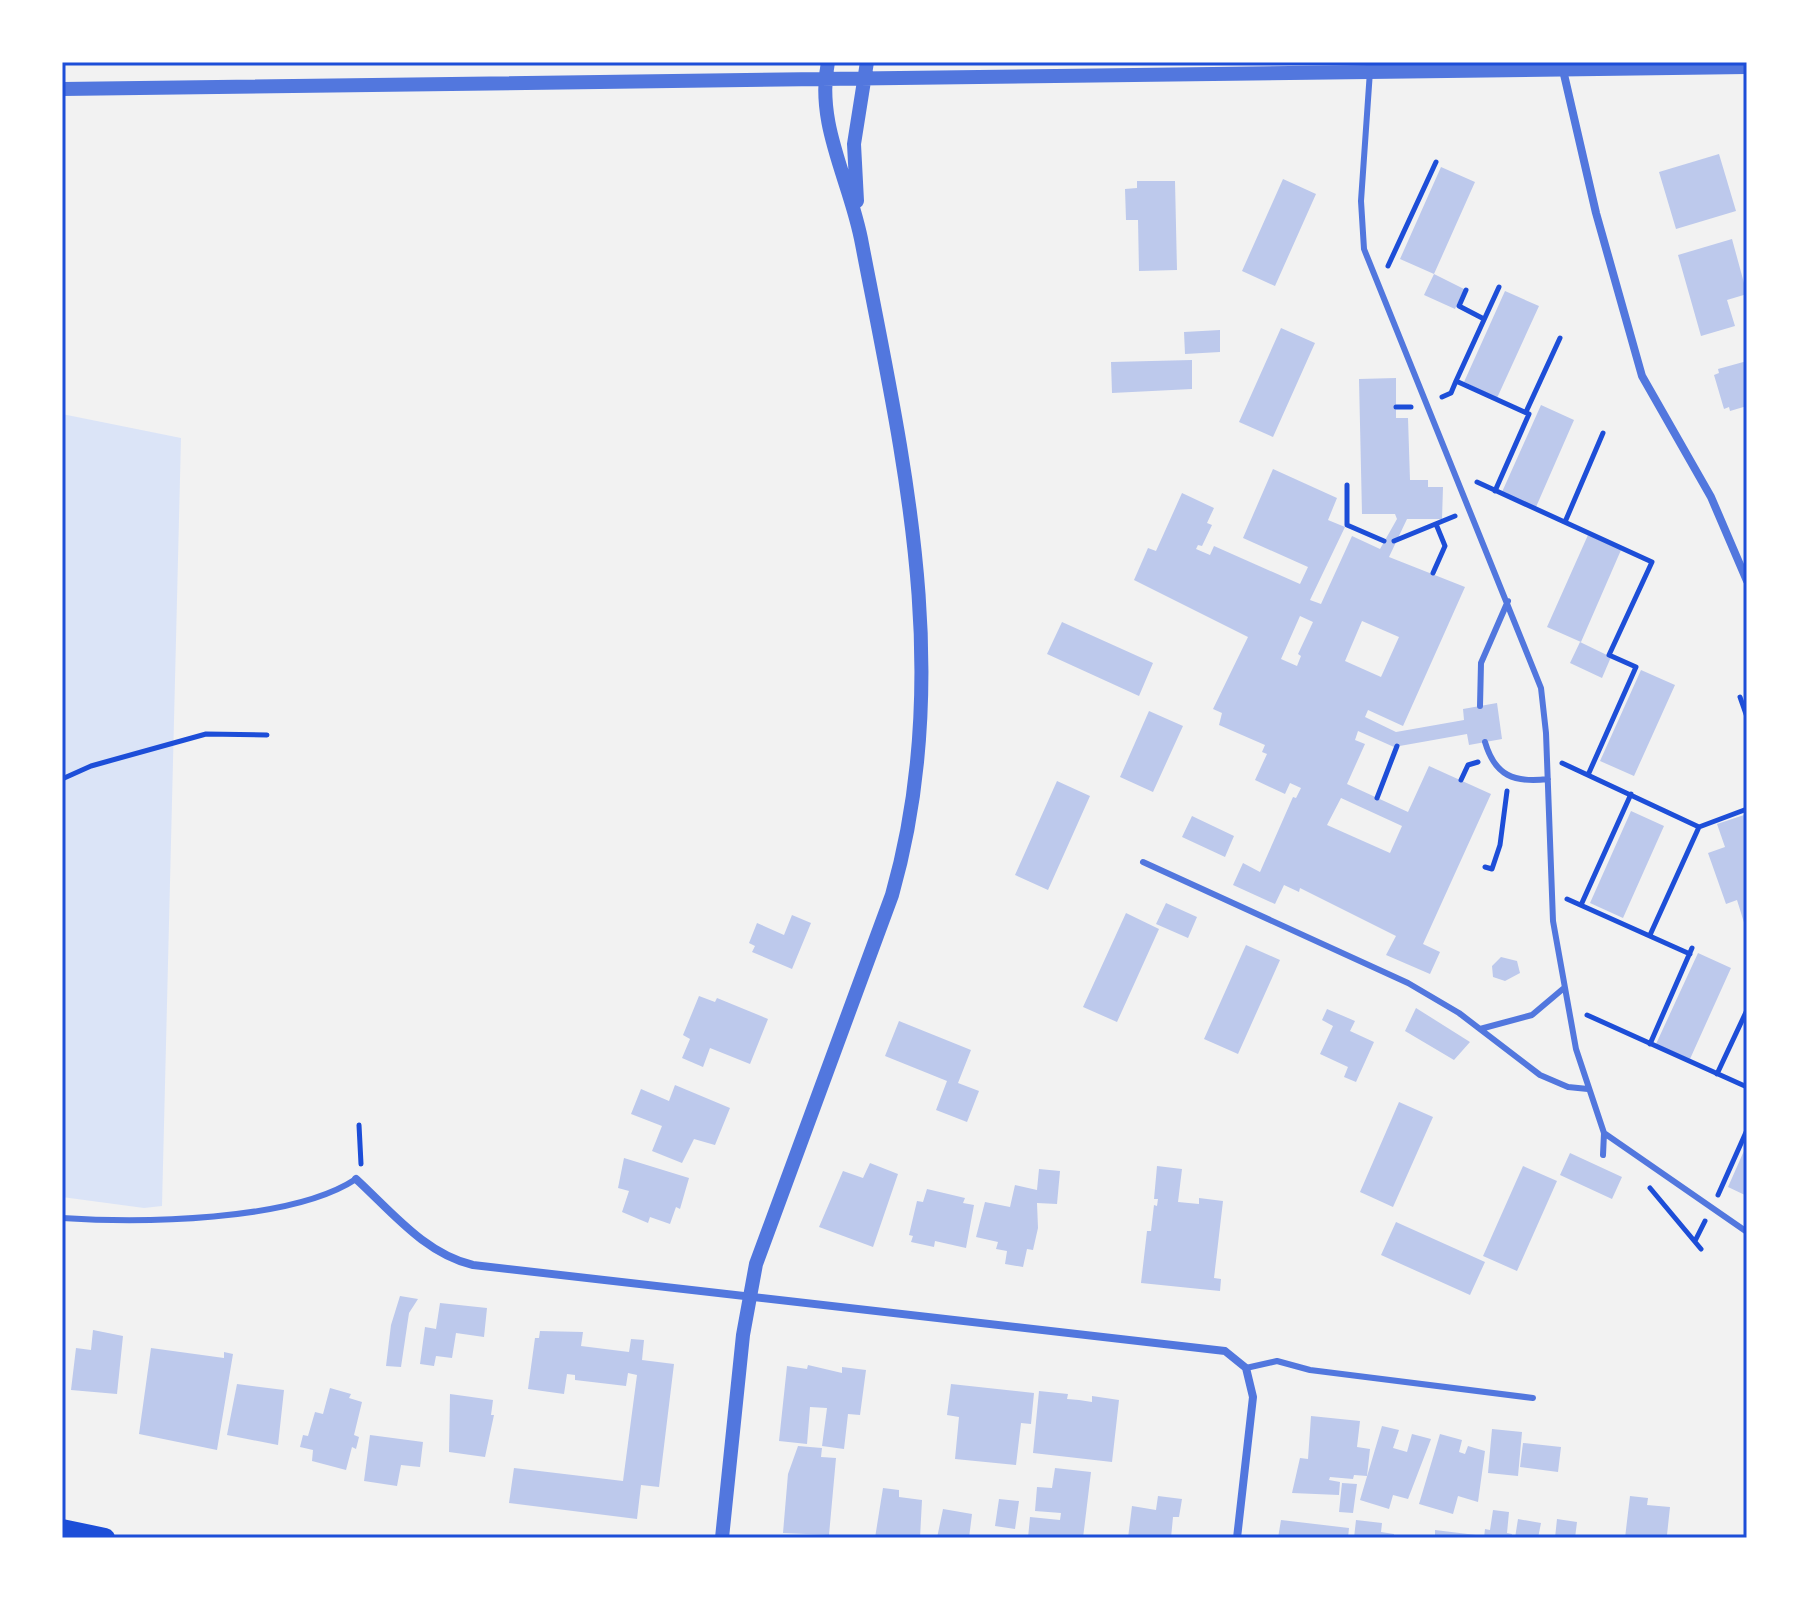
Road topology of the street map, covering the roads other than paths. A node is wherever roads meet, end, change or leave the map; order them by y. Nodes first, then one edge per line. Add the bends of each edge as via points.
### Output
1 (828, 62) edge
2 (867, 62) edge
3 (1718, 65) edge
4 (1747, 67) edge
5 (1563, 70) junction
6 (1370, 71) junction
7 (825, 78) junction
8 (864, 78) junction
9 (62, 89) edge
10 (859, 225) junction
11 (1747, 581) edge
12 (1508, 601) junction
13 (1480, 706) dead end
14 (1485, 742) dead end
15 (1548, 779) junction
16 (1143, 862) dead end
17 (1564, 988) junction
18 (1479, 1029) junction
19 (1588, 1089) junction
20 (1604, 1133) junction
21 (1603, 1155) dead end
22 (356, 1179) joint
23 (62, 1218) edge
24 (1747, 1232) edge
25 (749, 1297) junction
26 (1246, 1368) junction
27 (1533, 1398) dead end
28 (62, 1529) edge
29 (62, 1537) edge
30 (104, 1538) edge
31 (722, 1538) edge
32 (1237, 1538) edge

1 - 7 street
2 - 8 street
3 - 4 street
3 - 5 street
5 - 6 street
5 - 11 street via 1642,376 1711,497
6 - 8 street
6 - 12 lane via 1364,249
7 - 8 street
7 - 9 street
7 - 10 street via 824,107
8 - 10 street via 854,144
10 - 25 street via 919,571 923,725 908,840 892,895 768,1226
12 - 13 lane via 1481,663
12 - 15 lane via 1541,688
14 - 15 lane via 1491,760 1509,778
15 - 17 lane via 1551,892
16 - 18 lane via 1408,983
17 - 18 lane via 1532,1015
17 - 19 lane
18 - 19 lane via 1540,1075
19 - 20 lane
20 - 21 lane
20 - 24 lane
22 - 23 lane via 317,1197 267,1209 179,1218
22 - 25 street via 412,1232 459,1262
25 - 26 street via 1206,1346 1233,1354
25 - 31 street
26 - 27 lane via 1277,1361 1310,1370
26 - 32 street via 1253,1408
28 - 30 main road
29 - 30 main road

